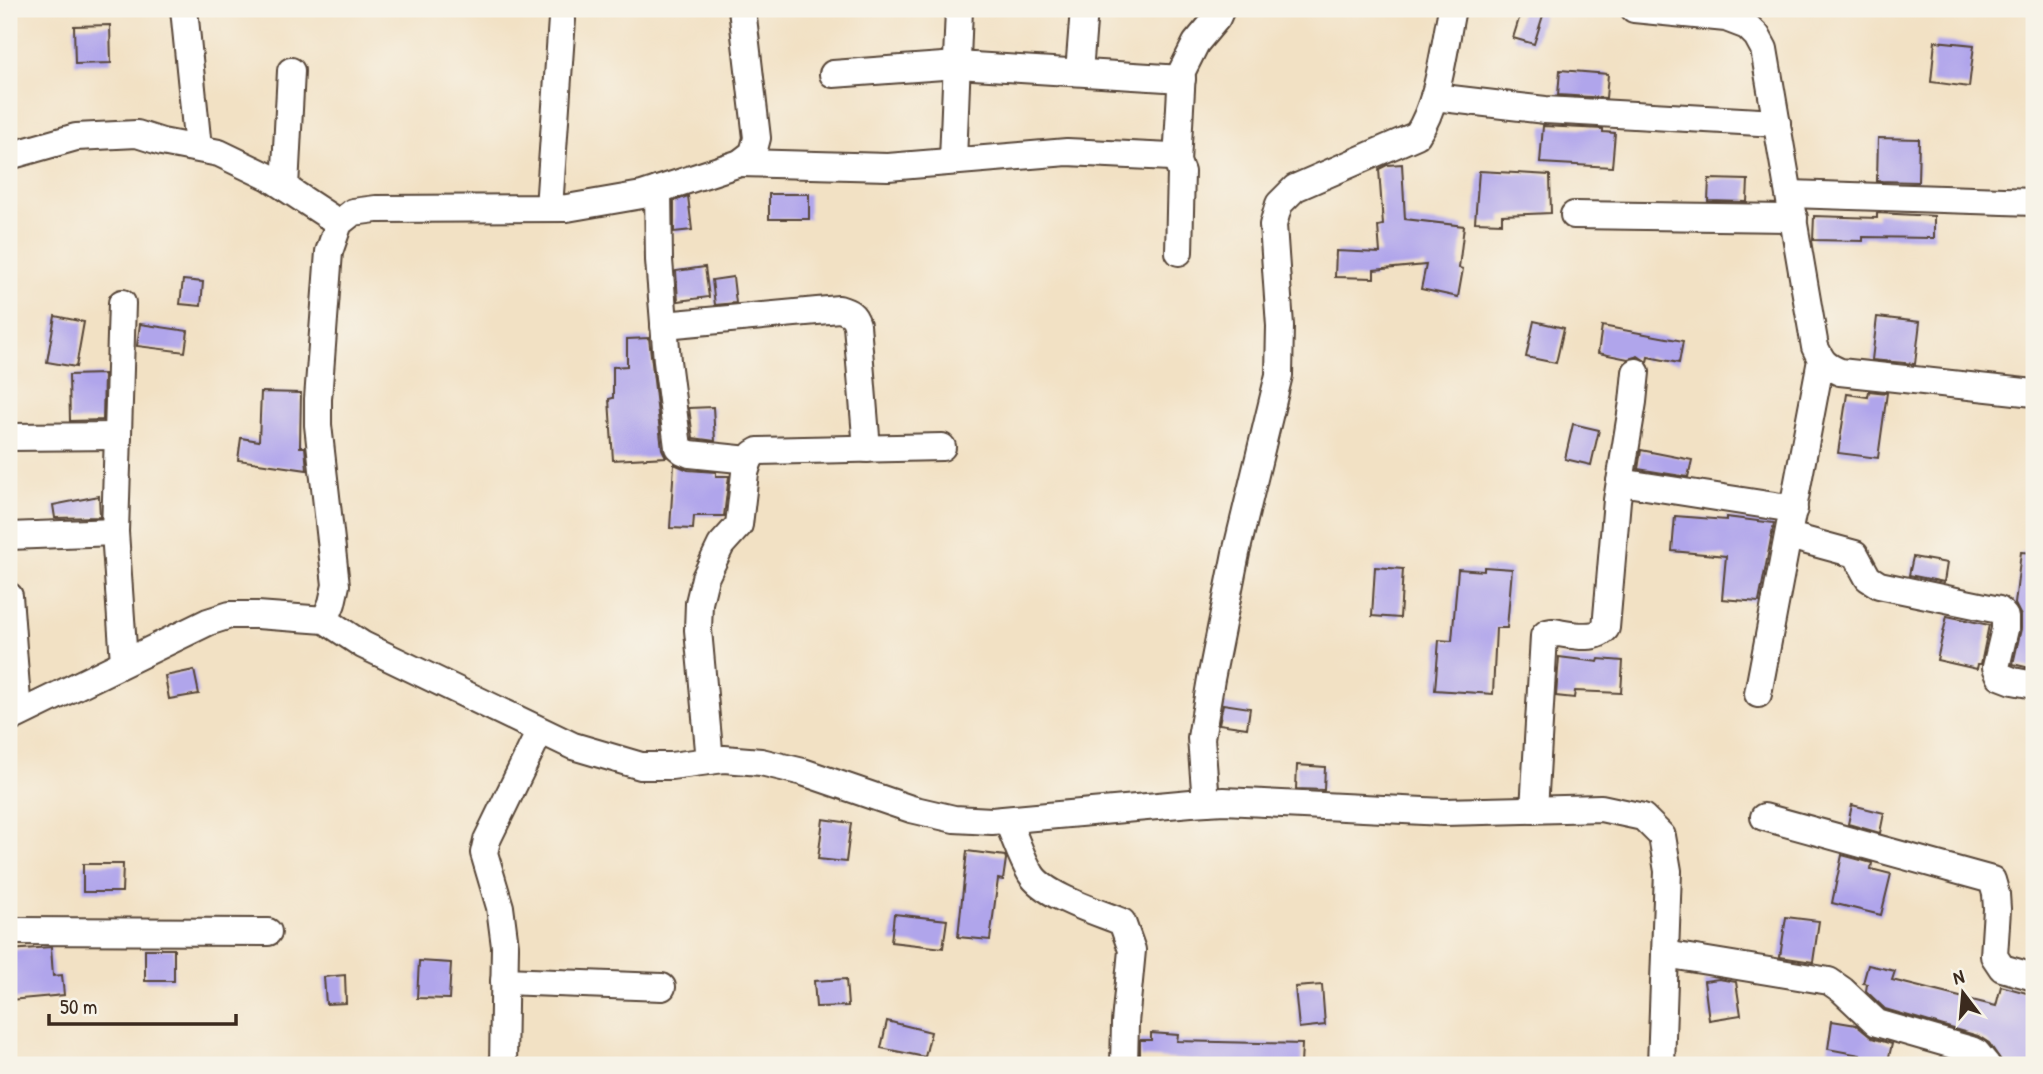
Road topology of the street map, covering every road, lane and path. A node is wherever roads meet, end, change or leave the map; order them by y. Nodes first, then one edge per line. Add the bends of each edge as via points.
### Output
1 (184, 9) edge
2 (742, 9) edge
3 (959, 9) edge
4 (1084, 9) edge
5 (1221, 9) edge
6 (1452, 9) edge
7 (1634, 9) edge
8 (1750, 17) edge
9 (562, 19) dead end
10 (957, 65) junction
11 (291, 71) dead end
12 (1079, 72) junction
13 (833, 74) dead end
14 (1182, 79) junction
15 (1434, 97) junction
16 (1777, 123) junction
17 (198, 148) junction
18 (9, 156) edge
19 (953, 160) junction
20 (1177, 162) junction
21 (740, 163) junction
22 (285, 187) junction
23 (658, 190) junction
24 (2034, 202) edge
25 (1792, 206) junction
26 (549, 208) junction
27 (1574, 215) dead end
28 (339, 223) junction
29 (1179, 253) dead end
30 (122, 303) dead end
31 (664, 325) junction
32 (1821, 360) junction
33 (1636, 372) dead end
34 (2034, 393) edge
35 (118, 436) junction
36 (9, 437) edge
37 (942, 447) dead end
38 (867, 449) junction
39 (749, 460) junction
40 (1620, 482) junction
41 (1794, 509) junction
42 (115, 532) junction
43 (9, 536) edge
44 (1789, 536) junction
45 (9, 596) edge
46 (325, 620) junction
47 (124, 662) junction
48 (2034, 685) edge
49 (1758, 694) dead end
50 (13, 716) edge
51 (540, 731) junction
52 (710, 761) junction
53 (1206, 802) junction
54 (1534, 810) junction
55 (1764, 817) dead end
56 (1007, 820) junction
57 (9, 931) edge
58 (268, 932) dead end
59 (1665, 954) junction
60 (2034, 977) edge
61 (504, 981) junction
62 (662, 987) dead end
63 (503, 1065) edge
64 (1124, 1065) edge
65 (1661, 1065) edge
66 (1987, 1065) edge

1 - 17 street
2 - 21 street via 757,138 753,153
3 - 10 street
4 - 12 street
5 - 14 street via 1196,43
6 - 15 street
7 - 8 street
8 - 16 street via 1764,49
9 - 26 street
10 - 12 street
10 - 13 street
10 - 19 street
11 - 22 street
12 - 14 street
14 - 20 street
15 - 16 street via 1545,110
15 - 53 street via 1417,135 1295,188 1279,204 1273,225 1279,375 1211,679 1201,738
16 - 25 street
17 - 18 street via 137,134 100,134 76,136
17 - 22 street via 219,153
19 - 20 street via 1067,152
19 - 21 street via 888,167
20 - 29 street via 1181,172
21 - 23 street
22 - 28 street
23 - 26 street via 614,201
23 - 31 street
24 - 25 street
25 - 27 street
25 - 32 street
26 - 28 street via 376,209 353,212
28 - 46 street via 329,252 318,399 336,585
30 - 35 street
31 - 38 street via 839,309 849,312 857,325
31 - 39 street via 678,447 690,454
32 - 34 street via 1840,372
32 - 41 street
33 - 40 street
35 - 36 street
35 - 42 street
37 - 38 street
38 - 39 street via 758,451
39 - 52 street via 739,525 721,545 699,603
40 - 41 street
40 - 54 street via 1604,633 1552,632 1544,636
41 - 44 street
42 - 43 street
42 - 47 street
44 - 48 street via 1855,554 1868,578 1879,585 1999,610 2006,617 1996,667 2000,676
44 - 49 street
45 - 50 street
46 - 47 street via 230,615
46 - 51 street via 363,645
47 - 50 street
51 - 52 street via 641,766
51 - 61 street via 484,853 500,907
52 - 56 street via 761,762 954,819
53 - 54 street via 1444,812
53 - 56 street
54 - 59 street via 1601,808 1643,817 1662,836 1668,871
55 - 60 street via 1992,880 1997,909 1994,956 2002,968
56 - 64 street via 1041,886 1122,922 1132,950
57 - 58 street
59 - 65 street
59 - 66 street via 1829,981 1877,1023 1971,1050
61 - 62 street
61 - 63 street

